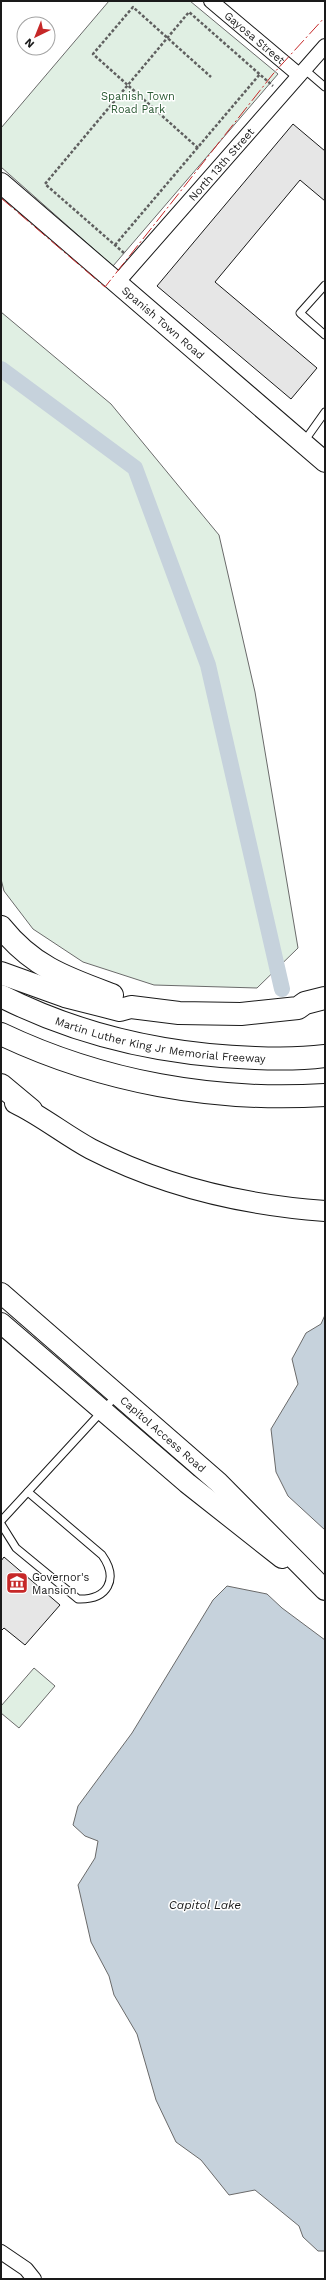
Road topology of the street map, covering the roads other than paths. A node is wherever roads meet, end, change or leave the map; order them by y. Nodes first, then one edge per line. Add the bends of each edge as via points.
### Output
1 (211, 1) edge
2 (325, 46) edge
3 (301, 72) junction
4 (325, 88) edge
5 (1, 183) edge
6 (117, 283) junction
7 (325, 285) edge
8 (325, 335) edge
9 (325, 412) edge
10 (303, 443) junction
11 (325, 462) edge
12 (1, 927) edge
13 (1, 972) edge
14 (1, 996) edge
15 (325, 998) edge
16 (131, 1007) junction
17 (325, 1007) edge
18 (298, 1008) junction
19 (1, 1034) edge
20 (325, 1056) edge
21 (1, 1085) edge
22 (325, 1094) edge
23 (1, 1096) edge
24 (31, 1110) junction
25 (325, 1211) edge
26 (1, 1293) edge
27 (1, 1323) edge
28 (118, 1394) junction
29 (102, 1411) junction
30 (28, 1492) junction
31 (1, 1521) edge
32 (1, 1524) edge
33 (321, 1586) edge
34 (1, 2252) edge
35 (34, 2279) edge

1 - 3 street, Gayosa Street
2 - 3 street, North 13th Street
3 - 4 lane
3 - 6 street, North 13th Street
5 - 6 main road, Spanish Town Road
6 - 10 main road, Spanish Town Road
7 - 8 lane via 300,313
9 - 10 lane
10 - 11 main road, Spanish Town Road
12 - 16 highway via 30,956 55,973 122,999
13 - 16 highway via 40,988 89,1003 120,1010
14 - 20 highway, Martin Luther King Jr Memorial Freeway via 63,1023 141,1045 243,1058
15 - 18 highway via 305,1003
16 - 18 highway via 198,1014 258,1013
17 - 18 highway via 306,1011
19 - 22 highway via 74,1063 157,1085 254,1097
21 - 24 highway
23 - 24 main road
24 - 25 main road via 89,1148 181,1186 245,1202
26 - 28 main road, Capitol Access Road
27 - 29 main road, Capitol Access Road
28 - 29 lane
28 - 33 main road, Capitol Access Road via 218,1482
29 - 30 lane
29 - 33 main road, Capitol Access Road via 208,1501
30 - 31 lane
30 - 32 lane via 102,1555 110,1566 111,1579 108,1586 99,1596 88,1600 78,1599 16,1548
34 - 35 street via 26,2269

